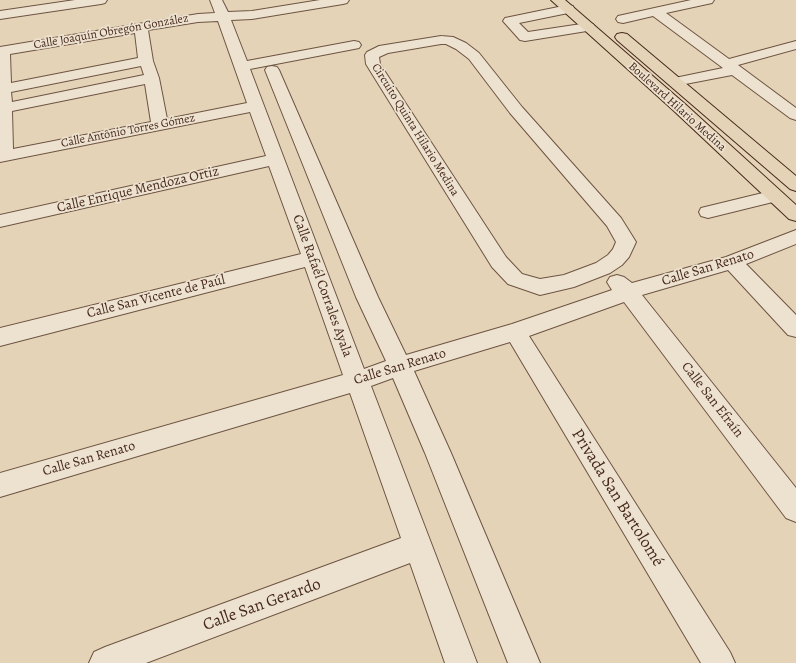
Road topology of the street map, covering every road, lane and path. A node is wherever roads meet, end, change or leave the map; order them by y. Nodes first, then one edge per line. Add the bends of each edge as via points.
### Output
1 (38, 0) edge
2 (101, 0) edge
3 (343, 0) edge
4 (708, 0) edge
5 (568, 3) edge
6 (0, 6) edge
7 (219, 8) edge
8 (656, 12) junction
9 (0, 15) edge
10 (590, 19) junction
11 (617, 23) joint
12 (141, 28) junction
13 (354, 45) dead end
14 (796, 45) edge
15 (2, 51) edge
16 (146, 61) junction
17 (241, 66) junction
18 (272, 70) dead end
19 (736, 71) junction
20 (90, 73) junction
21 (152, 78) junction
22 (675, 82) junction
23 (3, 89) junction
24 (95, 90) junction
25 (688, 92) junction
26 (255, 106) junction
27 (3, 108) junction
28 (796, 115) edge
29 (160, 125) junction
30 (2, 156) edge
31 (276, 159) junction
32 (796, 185) edge
33 (775, 196) junction
34 (708, 212) dead end
35 (796, 215) edge
36 (0, 221) edge
37 (796, 237) edge
38 (311, 258) junction
39 (732, 262) junction
40 (603, 268) junction
41 (567, 282) junction
42 (628, 292) junction
43 (587, 307) junction
44 (796, 329) edge
45 (515, 332) junction
46 (0, 337) edge
47 (400, 366) junction
48 (357, 381) junction
49 (0, 485) edge
50 (796, 509) edge
51 (418, 546) junction
52 (105, 663) edge
53 (461, 663) edge
54 (524, 663) edge
55 (718, 663) edge

1 - 6 street
2 - 9 street
3 - 7 street, Calle Joaquín Obregón González via 252,15
4 - 8 street
5 - 10 main road, Boulevard Hilario Medina
5 - 10 street via 510,21 525,37
7 - 12 street, Calle Joaquín Obregón González via 198,18
7 - 17 street, Calle Rafaél Corrales Ayala
8 - 11 street
8 - 19 street
10 - 33 main road, Boulevard Hilario Medina via 679,107
11 - 22 main road, Boulevard Hilario Medina
12 - 15 street, Calle Joaquín Obregón González
12 - 16 street
13 - 17 street
14 - 19 street
15 - 23 street
16 - 20 street
16 - 21 street
17 - 26 street, Calle Rafaél Corrales Ayala
18 - 47 street via 367,297
19 - 22 street
19 - 25 street
19 - 28 street via 782,97
20 - 23 street
20 - 24 street
21 - 24 street
21 - 29 street
22 - 25 main road, Boulevard Hilario Medina
23 - 27 street
24 - 27 street
25 - 32 main road, Boulevard Hilario Medina
26 - 29 street, Calle Antônio Torres Gómez
26 - 31 street, Calle Rafaél Corrales Ayala
27 - 30 street
29 - 30 street, Calle Antônio Torres Gómez
31 - 36 street, Calle Enrique Mendoza Ortiz
31 - 38 street, Calle Rafaél Corrales Ayala
33 - 34 street
33 - 35 main road, Boulevard Hilario Medina
37 - 39 street, Calle San Renato
38 - 46 street, Calle San Vicente de Paúl
38 - 48 street, Calle Rafaél Corrales Ayala
39 - 42 street, Calle San Renato
39 - 44 street
40 - 41 street, Circuito Quinta Hilario Medina
40 - 41 street, Circuito Quinta Hilario Medina via 622,252 626,242 621,232 516,110 474,56 454,42 441,40 384,49 372,54 373,64 488,246 508,272 515,279 540,287
40 - 42 street
41 - 43 street
42 - 43 street, Calle San Renato
42 - 50 street, Calle San Efraín
43 - 45 street, Calle San Renato
45 - 47 street, Calle San Renato
45 - 55 street, Privada San Bartolomé
47 - 48 street, Calle San Renato
47 - 54 street
48 - 49 street, Calle San Renato
48 - 51 street, Calle Rafaél Corrales Ayala
51 - 52 street, Calle San Gerardo
51 - 53 street, Calle Rafaél Corrales Ayala

